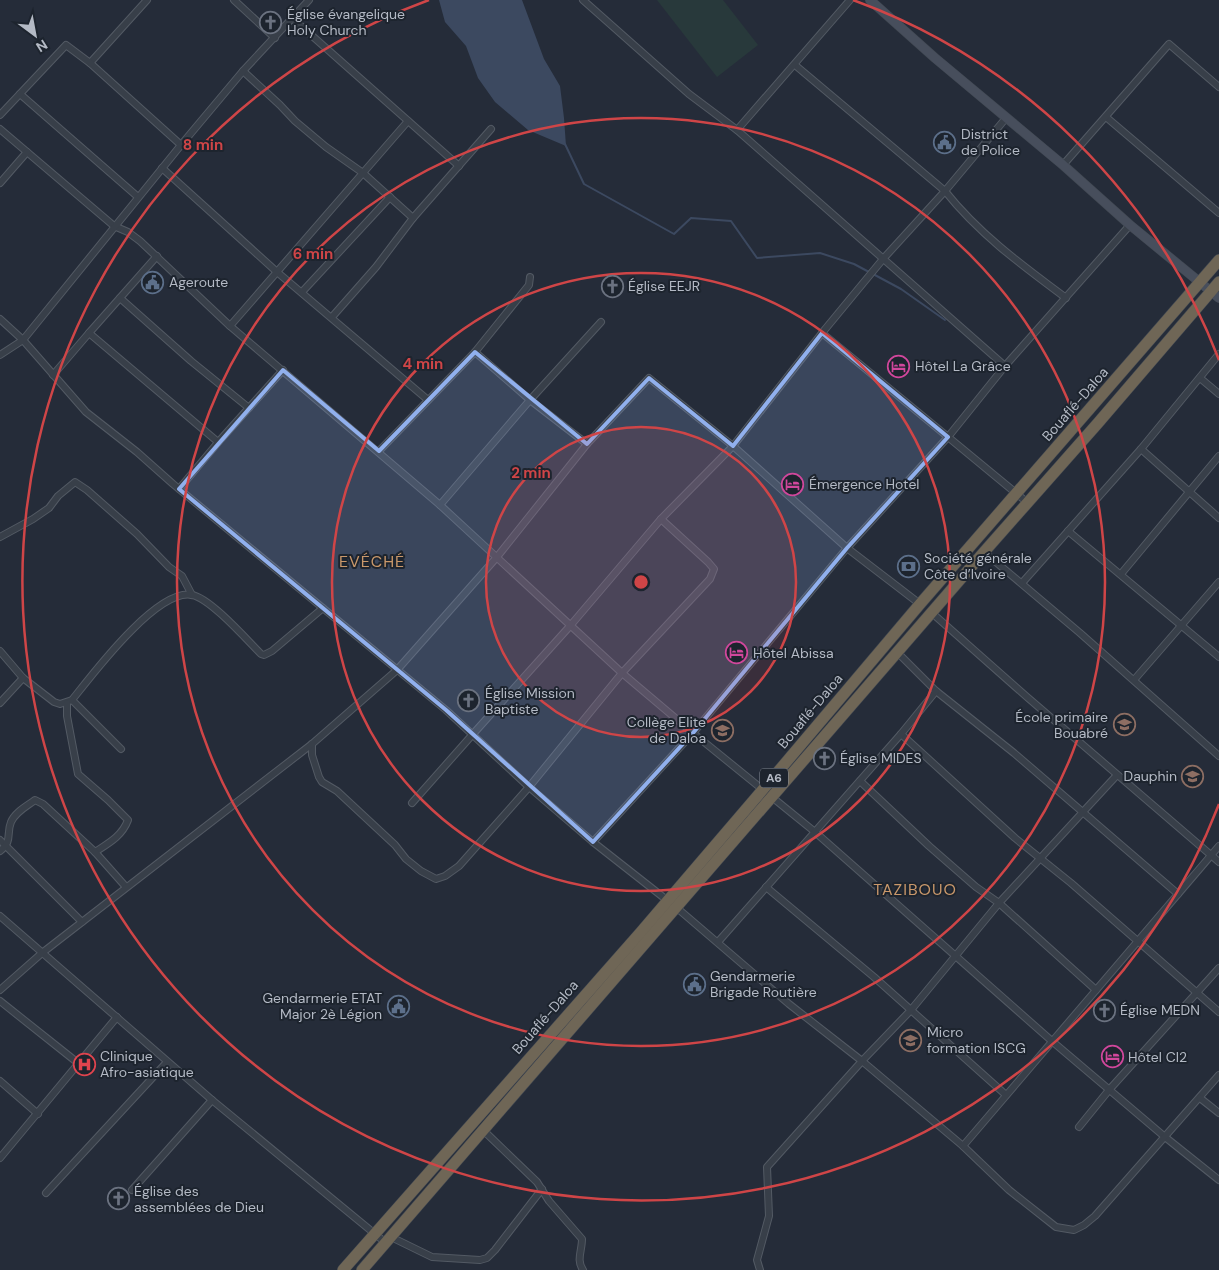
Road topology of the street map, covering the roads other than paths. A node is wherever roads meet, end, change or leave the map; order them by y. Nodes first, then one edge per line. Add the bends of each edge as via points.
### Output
1 (147, 0) edge
2 (234, 0) edge
3 (309, 0) edge
4 (582, 0) edge
5 (850, 0) edge
6 (870, 0) edge
7 (292, 18) junction
8 (275, 38) junction
9 (90, 63) junction
10 (795, 65) junction
11 (243, 71) junction
12 (1219, 87) edge
13 (20, 94) junction
14 (0, 115) edge
15 (1106, 117) junction
16 (1006, 118) junction
17 (408, 121) junction
18 (0, 129) edge
19 (491, 129) dead end
20 (737, 130) junction
21 (181, 145) junction
22 (27, 152) junction
23 (1063, 165) junction
24 (459, 166) junction
25 (162, 168) junction
26 (363, 173) junction
27 (0, 183) edge
28 (945, 190) junction
29 (138, 197) junction
30 (390, 197) junction
31 (1219, 213) edge
32 (413, 218) junction
33 (1130, 225) junction
34 (114, 226) junction
35 (157, 256) junction
36 (883, 259) junction
37 (1219, 260) edge
38 (277, 272) junction
39 (530, 277) dead end
40 (1200, 282) junction
41 (1216, 290) edge
42 (302, 292) junction
43 (120, 298) junction
44 (1066, 298) junction
45 (332, 317) junction
46 (0, 319) edge
47 (601, 322) dead end
48 (230, 326) junction
49 (89, 333) junction
50 (822, 333) junction
51 (23, 340) junction
52 (475, 352) junction
53 (1219, 354) edge
54 (0, 355) edge
55 (1005, 366) junction
56 (283, 370) junction
57 (54, 375) junction
58 (1200, 378) junction
59 (1219, 394) edge
60 (428, 400) junction
61 (530, 400) junction
62 (248, 408) junction
63 (948, 437) junction
64 (218, 442) junction
65 (587, 444) junction
66 (733, 446) junction
67 (1142, 449) junction
68 (379, 452) junction
69 (1219, 456) edge
70 (179, 489) junction
71 (1188, 491) junction
72 (1016, 494) junction
73 (1028, 503) junction
74 (440, 505) junction
75 (1219, 518) edge
76 (661, 519) junction
77 (1068, 530) junction
78 (0, 536) edge
79 (847, 548) junction
80 (984, 552) junction
81 (497, 557) junction
82 (1121, 574) junction
83 (1219, 582) edge
84 (1022, 583) junction
85 (192, 594) junction
86 (920, 604) junction
87 (323, 608) junction
88 (932, 613) junction
89 (570, 626) junction
90 (1182, 626) junction
91 (0, 651) edge
92 (898, 653) junction
93 (1219, 657) edge
94 (397, 670) junction
95 (622, 673) junction
96 (23, 678) junction
97 (1134, 680) junction
98 (936, 691) junction
99 (70, 701) junction
100 (0, 703) edge
101 (692, 733) junction
102 (473, 734) junction
103 (901, 734) junction
104 (312, 744) junction
105 (121, 749) dead end
106 (1219, 756) edge
107 (1118, 775) junction
108 (860, 780) junction
109 (529, 788) junction
110 (763, 790) junction
111 (772, 798) junction
112 (412, 803) dead end
113 (1082, 813) junction
114 (815, 832) junction
115 (0, 840) edge
116 (592, 842) junction
117 (7, 846) junction
118 (1219, 846) edge
119 (0, 851) edge
120 (96, 852) junction
121 (1211, 855) junction
122 (1040, 857) junction
123 (1219, 862) edge
124 (126, 886) junction
125 (766, 888) junction
126 (1178, 894) junction
127 (999, 903) junction
128 (672, 904) junction
129 (0, 916) edge
130 (82, 922) junction
131 (1138, 941) junction
132 (718, 942) junction
133 (42, 953) junction
134 (956, 956) junction
135 (1219, 968) edge
136 (0, 990) edge
137 (1096, 990) junction
138 (1197, 993) junction
139 (0, 1001) edge
140 (912, 1010) junction
141 (1219, 1012) edge
142 (118, 1017) junction
143 (1053, 1042) junction
144 (862, 1061) junction
145 (167, 1062) junction
146 (78, 1063) junction
147 (1219, 1075) edge
148 (0, 1082) edge
149 (1109, 1090) junction
150 (1006, 1095) junction
151 (1200, 1098) junction
152 (212, 1100) junction
153 (1219, 1113) edge
154 (38, 1114) junction
155 (1079, 1127) dead end
156 (483, 1130) junction
157 (1165, 1138) junction
158 (963, 1146) junction
159 (0, 1158) edge
160 (1219, 1180) edge
161 (132, 1190) dead end
162 (542, 1190) junction
163 (46, 1194) dead end
164 (375, 1234) junction
165 (389, 1240) junction
166 (343, 1270) edge
167 (362, 1270) edge
168 (583, 1270) edge
169 (760, 1270) edge

1 - 9 street
2 - 8 street
3 - 7 street
4 - 20 street via 689,94
5 - 10 street
6 - 16 street
7 - 8 street
7 - 17 street
8 - 11 street
9 - 13 street via 66,44
9 - 21 street
10 - 20 street
10 - 28 street
11 - 21 street
11 - 26 street via 295,121
12 - 15 street via 1169,44
13 - 14 street
13 - 29 street
15 - 23 street
15 - 31 street
16 - 23 street
16 - 28 street
17 - 24 street
17 - 26 street
18 - 22 street
19 - 24 street
20 - 36 street
21 - 25 street
22 - 27 street
22 - 34 street
23 - 33 street
24 - 32 street
25 - 29 street
25 - 38 street
26 - 30 street
26 - 38 street
28 - 36 street
28 - 44 street via 982,231
29 - 34 street
30 - 32 street
30 - 42 street
32 - 45 street
33 - 40 street
33 - 44 street
34 - 35 street via 128,232
34 - 51 street
35 - 43 street
35 - 48 street
36 - 50 street
36 - 55 street
37 - 40 highway, Bouaflé-Daloa / A6
38 - 42 street
38 - 48 street
39 - 52 street via 529,285
40 - 41 street
40 - 72 highway, Bouaflé-Daloa / A6
41 - 73 highway, Bouaflé-Daloa / A6
42 - 45 street
43 - 49 street
43 - 62 street
44 - 55 street
45 - 60 street
46 - 51 street
47 - 61 street
48 - 56 street
49 - 57 street
49 - 64 street
50 - 63 street
50 - 66 street
51 - 54 street
51 - 57 street
52 - 60 street
52 - 61 street
53 - 58 street
55 - 63 street
56 - 62 street
56 - 68 street
57 - 70 street via 86,412
58 - 59 street
58 - 67 street
60 - 68 street
61 - 65 street
61 - 74 street
62 - 64 street
63 - 72 street
63 - 79 street
64 - 70 street
65 - 66 street via 649,378
65 - 81 street
66 - 76 street
66 - 79 street
67 - 71 street
67 - 77 street
68 - 74 street
69 - 71 street
70 - 87 street
71 - 75 street
71 - 82 street
72 - 73 street
72 - 86 highway, Bouaflé-Daloa / A6
73 - 80 highway, Bouaflé-Daloa / A6
74 - 81 street
76 - 89 street
76 - 95 street via 714,569 710,579
77 - 82 street
77 - 84 street
78 - 85 street via 41,514 76,482 182,576
79 - 86 street
79 - 101 street
80 - 84 street
80 - 88 highway, Bouaflé-Daloa / A6
81 - 89 street
81 - 94 street
82 - 90 street
83 - 90 street
84 - 97 street
85 - 87 street via 215,609 264,655
85 - 99 street via 182,595 156,608 121,640
86 - 110 highway, Bouaflé-Daloa / A6
87 - 94 street
88 - 92 highway, Bouaflé-Daloa / A6
88 - 107 street
89 - 95 street
89 - 102 street
90 - 93 street
90 - 97 street
91 - 96 street
92 - 98 street
92 - 111 highway, Bouaflé-Daloa / A6
94 - 102 street
94 - 104 street
95 - 101 street
95 - 109 street
96 - 99 street via 54,702
96 - 100 street
97 - 106 street
98 - 103 street
98 - 113 street
99 - 105 street
99 - 120 street via 66,716 78,774 128,820 124,830
101 - 110 street
101 - 116 street
102 - 109 street
102 - 112 street
103 - 108 street
103 - 122 street
104 - 109 street via 312,755 322,782 337,791 406,859 436,878 459,866
104 - 124 street
107 - 113 street
107 - 121 street
108 - 114 street
108 - 127 street via 929,846
109 - 116 street
110 - 111 street
110 - 128 highway, Bouaflé-Daloa / A6
111 - 114 street
111 - 128 highway, Bouaflé-Daloa / A6
113 - 122 street
113 - 126 street
114 - 125 street
114 - 134 street
115 - 117 street
116 - 128 street
117 - 119 street
117 - 120 street via 10,823 15,815 35,800
117 - 130 street
118 - 121 street
120 - 124 street
121 - 123 street
121 - 126 street
122 - 127 street
122 - 131 street
124 - 130 street
125 - 132 street
125 - 140 street
126 - 131 street
127 - 134 street
127 - 137 street
128 - 132 street
128 - 156 highway, Bouaflé-Daloa / A6
128 - 164 highway, Bouaflé-Daloa / A6
129 - 133 street
130 - 133 street
131 - 137 street
131 - 138 street
132 - 144 street via 789,1004
133 - 136 street
133 - 142 street
134 - 140 street
134 - 143 street
135 - 138 street
137 - 143 street
138 - 141 street
138 - 149 street
139 - 146 street
140 - 144 street
140 - 150 street
142 - 145 street
142 - 146 street
143 - 149 street
143 - 150 street
144 - 158 street
144 - 169 street via 766,1167 769,1216 758,1260
145 - 152 street
145 - 163 street
146 - 154 street
147 - 151 street
148 - 154 street
149 - 155 street
149 - 157 street
150 - 158 street
151 - 153 street
151 - 157 street
152 - 161 street
152 - 164 street
154 - 159 street
156 - 162 street via 524,1168
156 - 165 highway, Bouaflé-Daloa / A6
157 - 158 street via 1095,1216 1074,1230 1056,1227 1009,1190
157 - 160 street
162 - 165 street via 487,1258 472,1260 432,1256
162 - 168 street via 582,1239 579,1260
164 - 165 street
164 - 166 highway, Bouaflé-Daloa / A6
165 - 167 highway, Bouaflé-Daloa / A6

